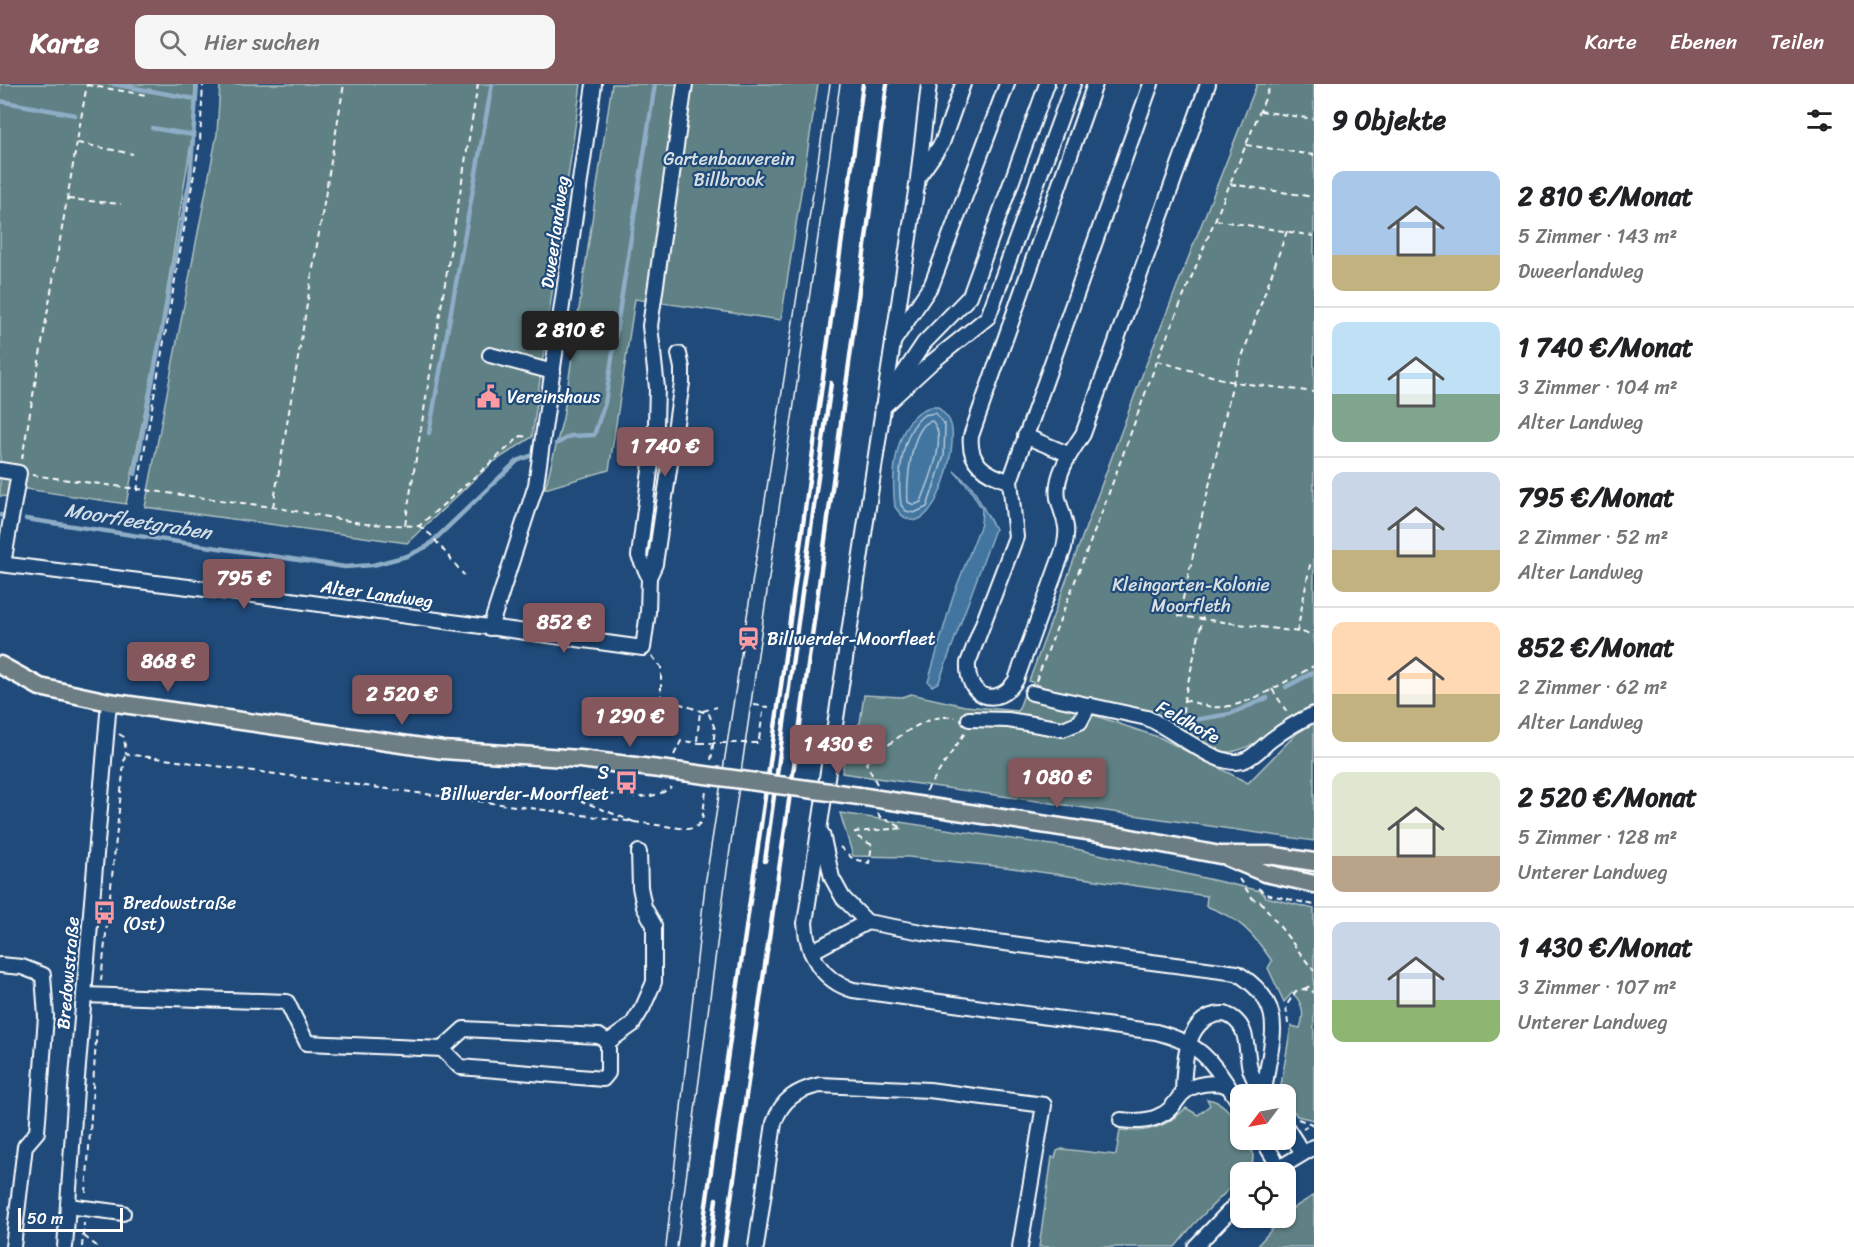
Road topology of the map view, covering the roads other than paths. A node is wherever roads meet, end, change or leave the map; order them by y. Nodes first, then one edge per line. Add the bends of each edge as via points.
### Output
1 (594, 84) edge
2 (685, 84) edge
3 (928, 84) edge
4 (963, 84) edge
5 (1007, 84) edge
6 (1047, 84) edge
7 (1073, 84) edge
8 (1095, 84) edge
9 (1150, 84) edge
10 (1208, 84) edge
11 (918, 178) junction
12 (892, 344) junction
13 (679, 354) dead end
14 (490, 355) dead end
15 (553, 372) junction
16 (882, 408) junction
17 (1025, 436) junction
18 (1068, 454) junction
19 (0, 470) edge
20 (1010, 481) junction
21 (2, 564) edge
22 (649, 577) junction
23 (490, 628) junction
24 (0, 665) edge
25 (1032, 693) road end
26 (110, 702) junction
27 (1089, 705) junction
28 (1314, 714) edge
29 (969, 719) road end
30 (821, 828) junction
31 (639, 852) dead end
32 (1220, 855) junction
33 (1314, 862) edge
34 (1314, 884) edge
35 (867, 922) junction
36 (811, 952) junction
37 (0, 966) edge
38 (84, 995) junction
39 (608, 1042) junction
40 (1189, 1043) junction
41 (442, 1049) junction
42 (1257, 1084) edge
43 (1266, 1084) edge
44 (1228, 1086) junction
45 (1230, 1089) edge
46 (1183, 1093) junction
47 (1121, 1120) dead end
48 (1296, 1137) edge
49 (1308, 1150) edge
50 (1288, 1162) edge
51 (68, 1206) junction
52 (1230, 1211) edge
53 (123, 1213) dead end
54 (13, 1247) edge
55 (65, 1247) edge
56 (756, 1247) edge
57 (1020, 1247) edge
58 (1196, 1247) edge

1 - 15 street, Dweerlandweg
2 - 22 street via 650,326 657,388 656,424 639,556
3 - 11 street
4 - 11 street via 942,142
5 - 12 street via 932,284
6 - 16 street via 970,296 924,343
7 - 16 street via 988,317
8 - 20 street via 971,436 971,451 978,465 997,478
9 - 17 street
10 - 18 street via 1083,434
11 - 12 street
12 - 16 street
13 - 22 street via 682,384 655,564
14 - 15 street
15 - 23 street, Dweerlandweg via 536,485
16 - 30 street
17 - 18 street
17 - 20 street
18 - 20 street via 1058,489 1068,526 1064,548 1016,680 1007,691 991,698 978,693 973,686 968,663 1016,537
19 - 21 street via 19,473
21 - 23 street, Alter Landweg
22 - 23 street, Alter Landweg via 643,648
24 - 26 main road via 40,687
25 - 27 street, Feldhofe
26 - 32 main road, bridge via 443,750 580,759 859,796
26 - 38 street, Bredowstraße
27 - 28 street, Feldhofe via 1147,718 1216,758 1233,763 1246,760
27 - 29 street via 1080,722 1063,729 1008,720
30 - 35 street via 832,878 843,898
30 - 36 street via 805,923
31 - 39 street via 644,907 654,925 654,982 632,1025
32 - 33 main road via 1269,855
32 - 34 main road via 1265,873
35 - 36 street
35 - 43 street via 1237,973 1262,991 1272,1014
36 - 40 street via 830,980 853,990 1156,1032
37 - 54 street via 22,967 43,975 46,1017 37,1132 25,1146
38 - 41 street via 287,1002 307,1043
38 - 51 street, Bredowstraße
39 - 41 street via 599,1036 464,1029
39 - 41 street via 608,1073 603,1079 460,1067
40 - 42 street via 1205,1018 1218,1014 1232,1017 1244,1030 1252,1075
40 - 44 street via 1208,1057
40 - 46 street
44 - 45 street
44 - 46 street via 1206,1083
46 - 47 street via 1160,1116
48 - 49 street
49 - 50 street
51 - 53 street
51 - 55 street, Bredowstraße
52 - 58 street
56 - 57 street via 779,1108 802,1089 820,1084 929,1090 1044,1105

